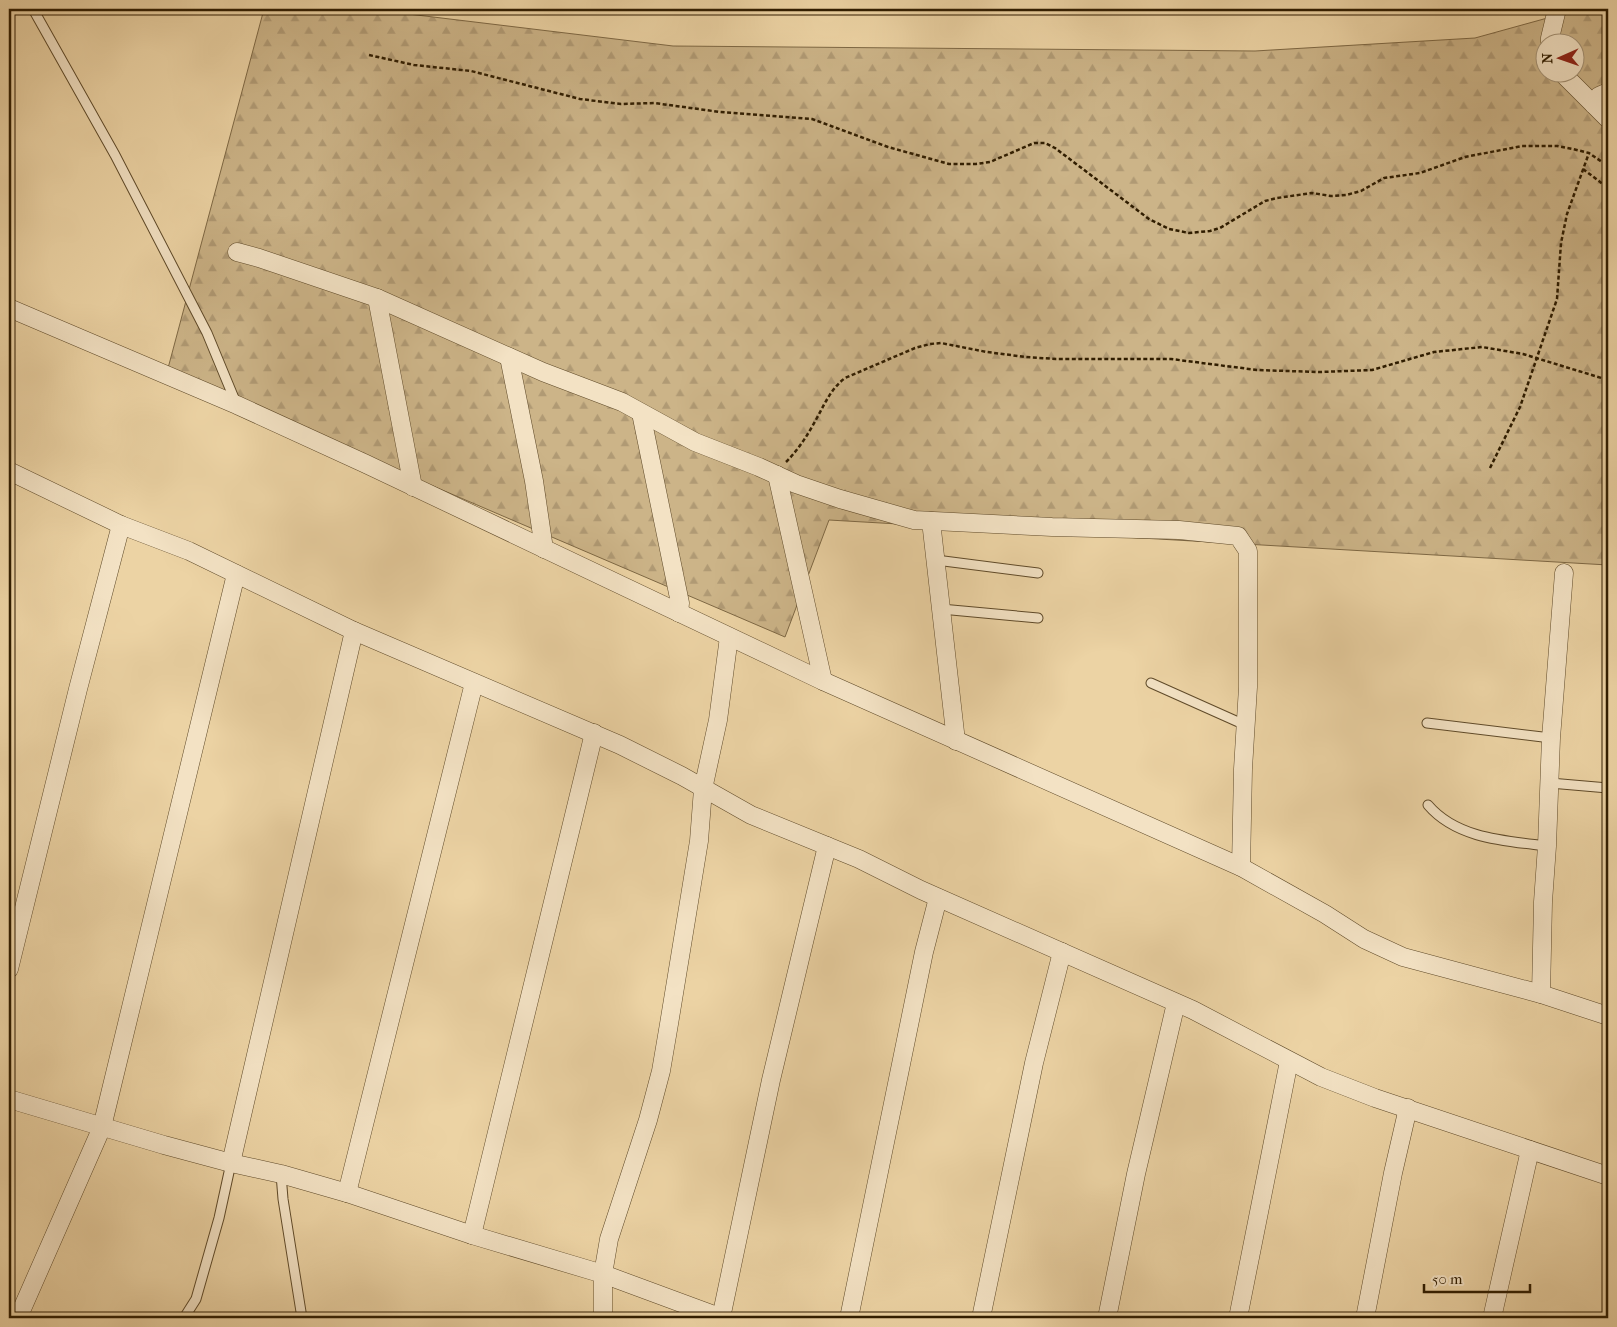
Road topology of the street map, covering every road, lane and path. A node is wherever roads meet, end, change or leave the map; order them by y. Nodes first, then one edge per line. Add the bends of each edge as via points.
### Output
1 (32, 9) edge
2 (1556, 9) edge
3 (1551, 32) edge
4 (369, 55) dead end
5 (1571, 82) edge
6 (1608, 92) edge
7 (1594, 106) junction
8 (1608, 119) edge
9 (1589, 153) junction
10 (1608, 166) edge
11 (1583, 169) junction
12 (1608, 188) edge
13 (236, 252) dead end
14 (376, 298) junction
15 (9, 308) edge
16 (509, 357) junction
17 (1536, 359) junction
18 (1608, 380) edge
19 (237, 405) junction
20 (641, 413) junction
21 (1490, 468) dead end
22 (9, 473) edge
23 (777, 475) junction
24 (413, 487) junction
25 (931, 521) junction
26 (121, 525) junction
27 (544, 549) junction
28 (936, 560) junction
29 (1038, 573) dead end
30 (236, 574) junction
31 (1564, 574) dead end
32 (941, 609) junction
33 (679, 613) junction
34 (1038, 618) dead end
35 (354, 631) junction
36 (729, 637) junction
37 (822, 681) junction
38 (474, 683) junction
39 (1151, 683) dead end
40 (1427, 723) dead end
41 (1245, 725) junction
42 (594, 733) junction
43 (1551, 738) junction
44 (956, 741) junction
45 (1550, 783) junction
46 (1608, 788) edge
47 (703, 789) junction
48 (1428, 804) dead end
49 (827, 846) junction
50 (1547, 846) junction
51 (1241, 868) junction
52 (938, 898) junction
53 (1062, 952) junction
54 (9, 970) edge
55 (1541, 994) junction
56 (1176, 1003) junction
57 (1608, 1016) edge
58 (1290, 1061) junction
59 (9, 1099) edge
60 (1408, 1108) junction
61 (102, 1127) junction
62 (1530, 1150) junction
63 (231, 1163) junction
64 (281, 1174) junction
65 (1608, 1176) edge
66 (347, 1193) junction
67 (472, 1235) junction
68 (603, 1274) junction
69 (18, 1318) edge
70 (184, 1318) edge
71 (325, 1318) edge
72 (603, 1318) edge
73 (722, 1318) edge
74 (849, 1318) edge
75 (981, 1318) edge
76 (1107, 1318) edge
77 (1238, 1318) edge
78 (1365, 1318) edge
79 (1492, 1318) edge

1 - 19 lane via 114,155 207,333
2 - 3 street
4 - 9 path via 414,65 471,71 580,99 621,104 654,103 812,120 888,148 949,164 990,162 1028,144 1045,144 1055,148 1158,224 1190,233 1220,228 1265,201 1306,194 1346,196 1384,178 1420,173 1464,157 1540,145
5 - 7 street
6 - 7 street via 1599,96
7 - 8 street
9 - 10 path
9 - 11 path
11 - 12 path
11 - 17 path via 1567,214 1561,243 1557,299
13 - 14 street
14 - 16 street
14 - 24 street
15 - 19 street
16 - 20 street via 622,402
16 - 27 street via 534,480
17 - 18 path
17 - 21 path via 1520,407
17 - 23 path via 1497,348 1467,347 1434,352 1372,370 1286,372 1171,359 1033,358 951,344 930,344 839,383 829,394 800,446
19 - 24 street
20 - 23 street via 695,442
20 - 33 street via 680,603
22 - 26 street
23 - 25 street via 840,499 914,520
23 - 37 street
24 - 27 street
25 - 28 street
25 - 41 street via 1179,530 1238,536 1248,551
26 - 30 street via 189,551
26 - 54 street
27 - 33 street
28 - 29 lane
28 - 32 street
30 - 35 street
30 - 61 street
31 - 43 street
32 - 34 lane
32 - 44 street
33 - 36 street
35 - 38 street
35 - 63 street
36 - 37 street
36 - 47 street via 718,720
37 - 44 street
38 - 42 street
38 - 66 street
39 - 41 lane
40 - 43 lane
41 - 51 street
42 - 47 street
42 - 67 street
43 - 45 street
44 - 51 street
45 - 46 lane
45 - 50 street
47 - 49 street via 775,826
47 - 68 street via 699,841 661,1071 609,1239
48 - 50 lane via 1436,814 1471,833 1497,840
49 - 52 street
49 - 73 street via 771,1080
50 - 55 street
51 - 55 street via 1364,939 1403,957
52 - 53 street
52 - 74 street via 924,952
53 - 56 street
53 - 75 street via 1027,1098
55 - 57 street
56 - 58 street
56 - 76 street
58 - 60 street via 1348,1088
58 - 77 street
59 - 61 street
60 - 62 street
60 - 78 street
61 - 63 street
61 - 69 street
62 - 65 street
62 - 79 street
63 - 64 street
63 - 70 lane via 220,1218 196,1299
64 - 66 street
64 - 71 lane via 302,1318
66 - 67 street
67 - 68 street
68 - 72 street
68 - 73 street

